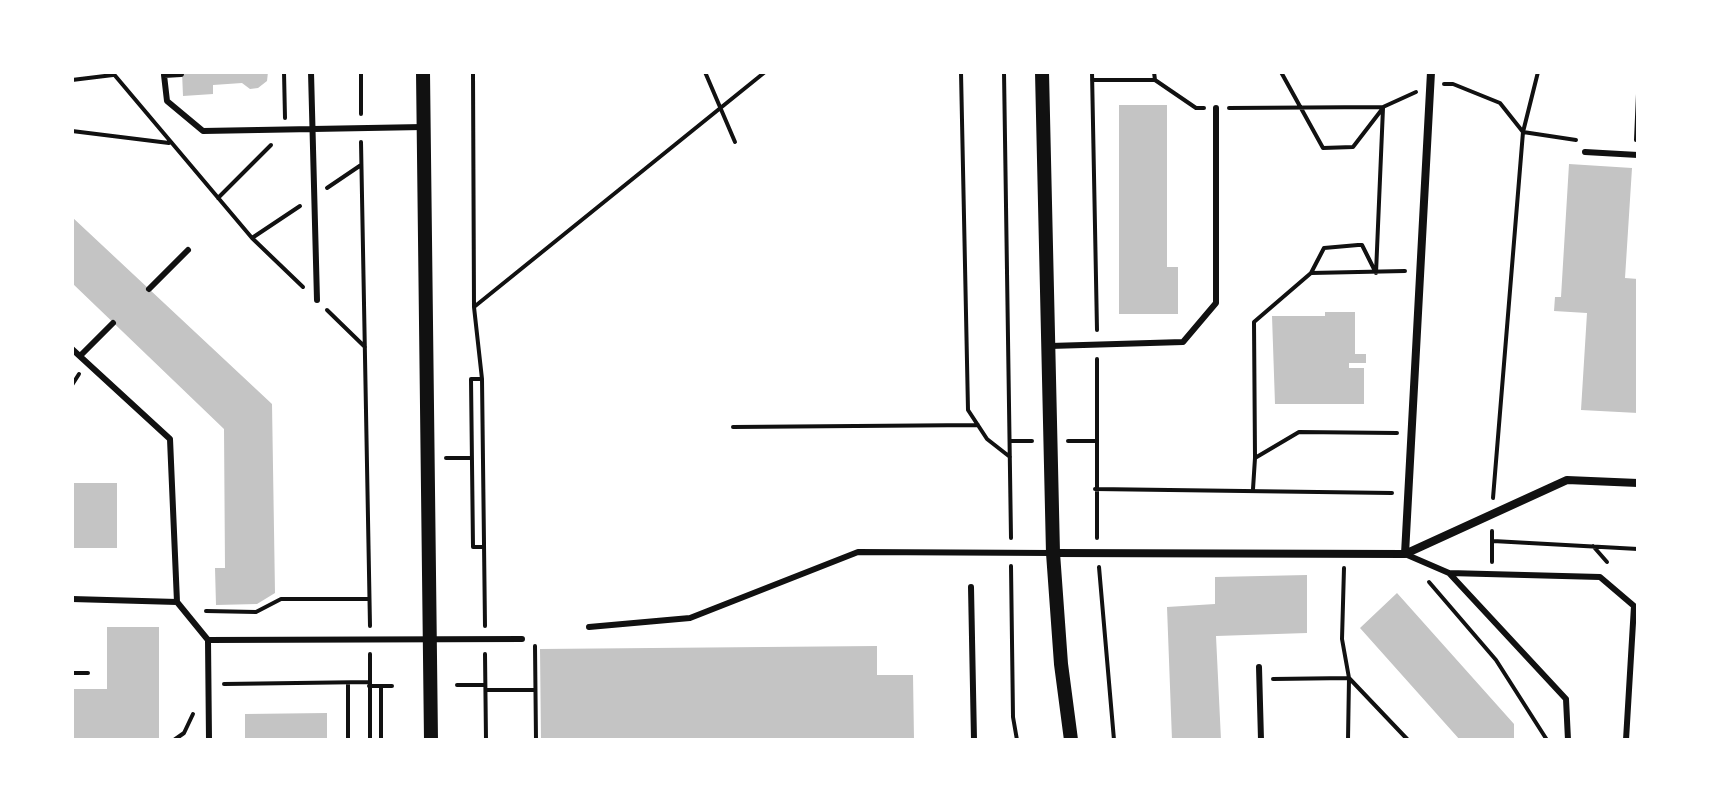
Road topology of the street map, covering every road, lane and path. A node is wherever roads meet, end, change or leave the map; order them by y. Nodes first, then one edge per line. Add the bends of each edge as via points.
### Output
1 (311, 72) edge
2 (361, 72) edge
3 (423, 72) edge
4 (473, 72) edge
5 (705, 72) edge
6 (765, 72) edge
7 (961, 72) edge
8 (1004, 72) edge
9 (1042, 72) edge
10 (1092, 72) edge
11 (1154, 72) edge
12 (1281, 72) edge
13 (1431, 72) edge
14 (1538, 72) edge
15 (113, 74) edge
16 (181, 74) dead end
17 (72, 80) edge
18 (1092, 80) junction
19 (1155, 80) junction
20 (1453, 84) dead end
21 (1430, 85) junction
22 (1638, 94) edge
23 (1304, 107) junction
24 (1383, 107) junction
25 (720, 108) junction
26 (1216, 108) junction
27 (423, 127) junction
28 (361, 129) junction
29 (313, 130) junction
30 (72, 131) edge
31 (1523, 132) junction
32 (735, 142) dead end
33 (1636, 142) edge
34 (171, 144) junction
35 (1585, 152) dead end
36 (1638, 155) edge
37 (188, 250) dead end
38 (1420, 270) junction
39 (1311, 273) junction
40 (1376, 273) junction
41 (149, 289) dead end
42 (317, 300) junction
43 (474, 307) junction
44 (113, 323) dead end
45 (1097, 345) junction
46 (1050, 346) junction
47 (365, 347) junction
48 (72, 349) edge
49 (80, 356) junction
50 (482, 379) junction
51 (978, 425) junction
52 (733, 427) dead end
53 (1411, 433) junction
54 (1010, 457) junction
55 (472, 458) junction
56 (1255, 458) junction
57 (428, 459) junction
58 (1638, 483) edge
59 (1095, 489) junction
60 (1253, 489) junction
61 (1408, 493) junction
62 (1492, 514) junction
63 (1493, 541) junction
64 (484, 547) junction
65 (1638, 549) edge
66 (1011, 553) junction
67 (1053, 553) junction
68 (1098, 553) junction
69 (1405, 554) junction
70 (1345, 563) dead end
71 (1099, 565) junction
72 (1112, 565) dead end
73 (1492, 572) junction
74 (1449, 573) junction
75 (1425, 576) dead end
76 (971, 587) dead end
77 (72, 599) edge
78 (370, 599) junction
79 (177, 602) junction
80 (589, 627) dead end
81 (430, 639) junction
82 (485, 639) junction
83 (522, 639) dead end
84 (208, 640) junction
85 (370, 640) junction
86 (535, 644) dead end
87 (1259, 667) dead end
88 (72, 673) edge
89 (88, 673) dead end
90 (1349, 678) junction
91 (1259, 679) junction
92 (348, 683) junction
93 (369, 684) junction
94 (208, 685) junction
95 (457, 685) dead end
96 (381, 686) junction
97 (392, 686) dead end
98 (485, 688) junction
99 (535, 690) junction
100 (174, 740) edge
101 (209, 740) edge
102 (348, 740) edge
103 (370, 740) edge
104 (381, 740) edge
105 (431, 740) edge
106 (486, 740) edge
107 (536, 740) edge
108 (974, 740) edge
109 (1017, 740) edge
110 (1071, 740) edge
111 (1114, 740) edge
112 (1261, 740) edge
113 (1348, 740) edge
114 (1408, 740) edge
115 (1547, 740) edge
116 (1568, 740) edge
117 (1626, 740) edge

1 - 29 lane
2 - 28 path
3 - 27 street
4 - 43 path
5 - 25 path
6 - 25 path
7 - 51 path via 968,410
8 - 54 path
9 - 46 street
10 - 18 path
11 - 19 path
12 - 23 path
13 - 21 street
14 - 31 path
15 - 17 path
15 - 34 path
16 - 29 lane via 164,75 167,101 203,131
18 - 19 path
18 - 45 path
19 - 26 path via 1196,108
20 - 31 path via 1500,103
21 - 24 path
21 - 38 street
22 - 33 path
23 - 24 path
23 - 24 path via 1323,148 1353,147
23 - 26 path
24 - 40 path
25 - 32 path
25 - 43 path
26 - 45 lane via 1216,303 1183,342
27 - 28 lane
27 - 57 street
28 - 29 lane
28 - 47 path
29 - 42 lane
30 - 34 path
31 - 62 path
34 - 42 path via 252,238
35 - 36 lane
37 - 41 lane
38 - 40 path
38 - 53 street
39 - 40 path
39 - 40 path via 1324,248 1362,245
39 - 56 path via 1254,322
42 - 47 path
43 - 50 path
44 - 49 lane
45 - 46 lane
45 - 59 path
46 - 67 street
47 - 78 path
48 - 49 lane
49 - 79 lane via 170,439
50 - 55 path via 471,379
50 - 64 path
51 - 52 path
51 - 54 path
53 - 56 path via 1299,432
53 - 61 street
54 - 66 path
55 - 57 path
55 - 64 path via 473,547
56 - 60 path
57 - 81 street
58 - 62 street via 1567,480
59 - 60 path
59 - 68 path
60 - 61 path
61 - 69 street
62 - 63 path
62 - 69 street
63 - 65 path
63 - 73 path
64 - 82 path
66 - 67 lane
66 - 80 lane via 858,552 690,618
66 - 109 path
67 - 68 street
67 - 110 street
68 - 69 street
68 - 71 path
69 - 74 lane
70 - 90 path via 1342,639
71 - 72 path
71 - 111 path
73 - 74 lane
73 - 117 lane via 1600,577 1634,606
74 - 116 lane via 1566,699
75 - 115 path via 1496,660
76 - 108 lane
77 - 79 lane
78 - 79 path via 281,599 256,612 214,614
78 - 85 path
79 - 84 lane
81 - 82 lane
81 - 85 lane
81 - 105 street
82 - 83 lane
82 - 98 path
84 - 85 lane
84 - 94 lane
85 - 93 path
86 - 99 path
87 - 91 lane
88 - 89 path
90 - 91 path
90 - 113 path
90 - 114 path
91 - 112 lane
92 - 93 path
92 - 94 path
92 - 102 path
93 - 96 path
93 - 103 path
94 - 100 path via 184,733
94 - 101 lane
95 - 98 path
96 - 97 path
96 - 104 path
98 - 99 path
98 - 106 path
99 - 107 path

